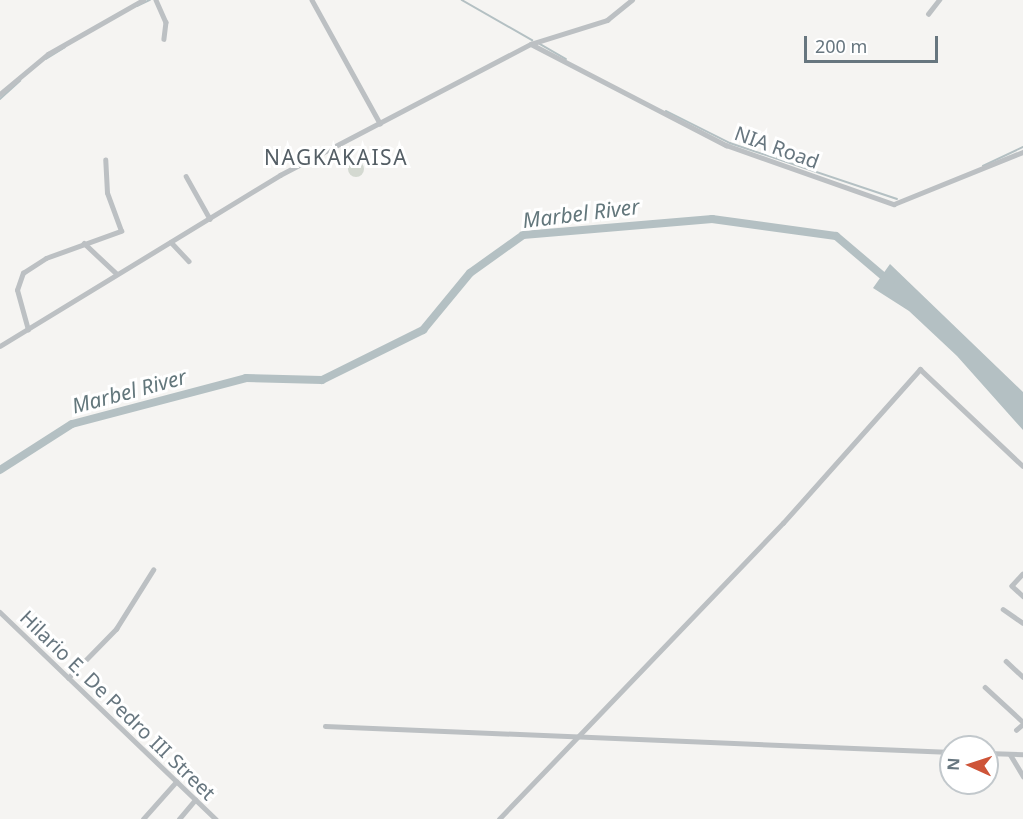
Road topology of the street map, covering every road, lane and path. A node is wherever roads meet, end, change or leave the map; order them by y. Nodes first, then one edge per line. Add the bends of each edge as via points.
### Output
1 (143, 0) edge
2 (156, 0) edge
3 (312, 0) edge
4 (632, 0) edge
5 (939, 0) edge
6 (928, 14) dead end
7 (164, 39) dead end
8 (531, 44) junction
9 (0, 94) edge
10 (380, 123) junction
11 (1023, 152) edge
12 (105, 160) dead end
13 (186, 176) dead end
14 (210, 219) junction
15 (171, 242) junction
16 (84, 243) junction
17 (189, 261) dead end
18 (116, 273) junction
19 (28, 330) junction
20 (0, 346) edge
21 (1023, 466) edge
22 (153, 570) dead end
23 (1023, 574) edge
24 (1023, 596) edge
25 (1003, 609) dead end
26 (0, 612) edge
27 (1023, 623) edge
28 (1006, 661) dead end
29 (1023, 677) edge
30 (68, 678) junction
31 (985, 687) dead end
32 (1023, 723) edge
33 (325, 726) dead end
34 (1016, 730) dead end
35 (576, 738) junction
36 (939, 752) edge
37 (999, 754) edge
38 (1010, 754) junction
39 (1023, 754) edge
40 (1023, 776) edge
41 (176, 782) junction
42 (195, 800) junction
43 (143, 819) edge
44 (179, 819) edge
45 (216, 819) edge
46 (499, 819) edge

1 - 9 street via 48,54
2 - 7 street via 166,22
3 - 10 street
4 - 8 street via 607,20
5 - 6 street
8 - 10 street
8 - 11 street, NIA Road via 726,145 894,204
10 - 14 street
12 - 16 street via 107,193 122,228 104,240
13 - 14 street
14 - 15 street
15 - 17 street
15 - 18 street
16 - 18 street
16 - 19 street via 22,273 17,290
18 - 19 street
19 - 20 street
21 - 35 street via 920,369 783,522
22 - 30 street via 116,629
23 - 24 street via 1012,586
25 - 27 street
26 - 30 street, Hilario E. De Pedro III Street
28 - 29 street
30 - 41 street, Hilario E. De Pedro III Street
31 - 32 street
32 - 34 street
33 - 35 street
35 - 36 street
35 - 46 street
37 - 38 street
38 - 39 street
38 - 40 street
41 - 42 street, Hilario E. De Pedro III Street
41 - 43 street
42 - 44 street
42 - 45 street, Hilario E. De Pedro III Street

